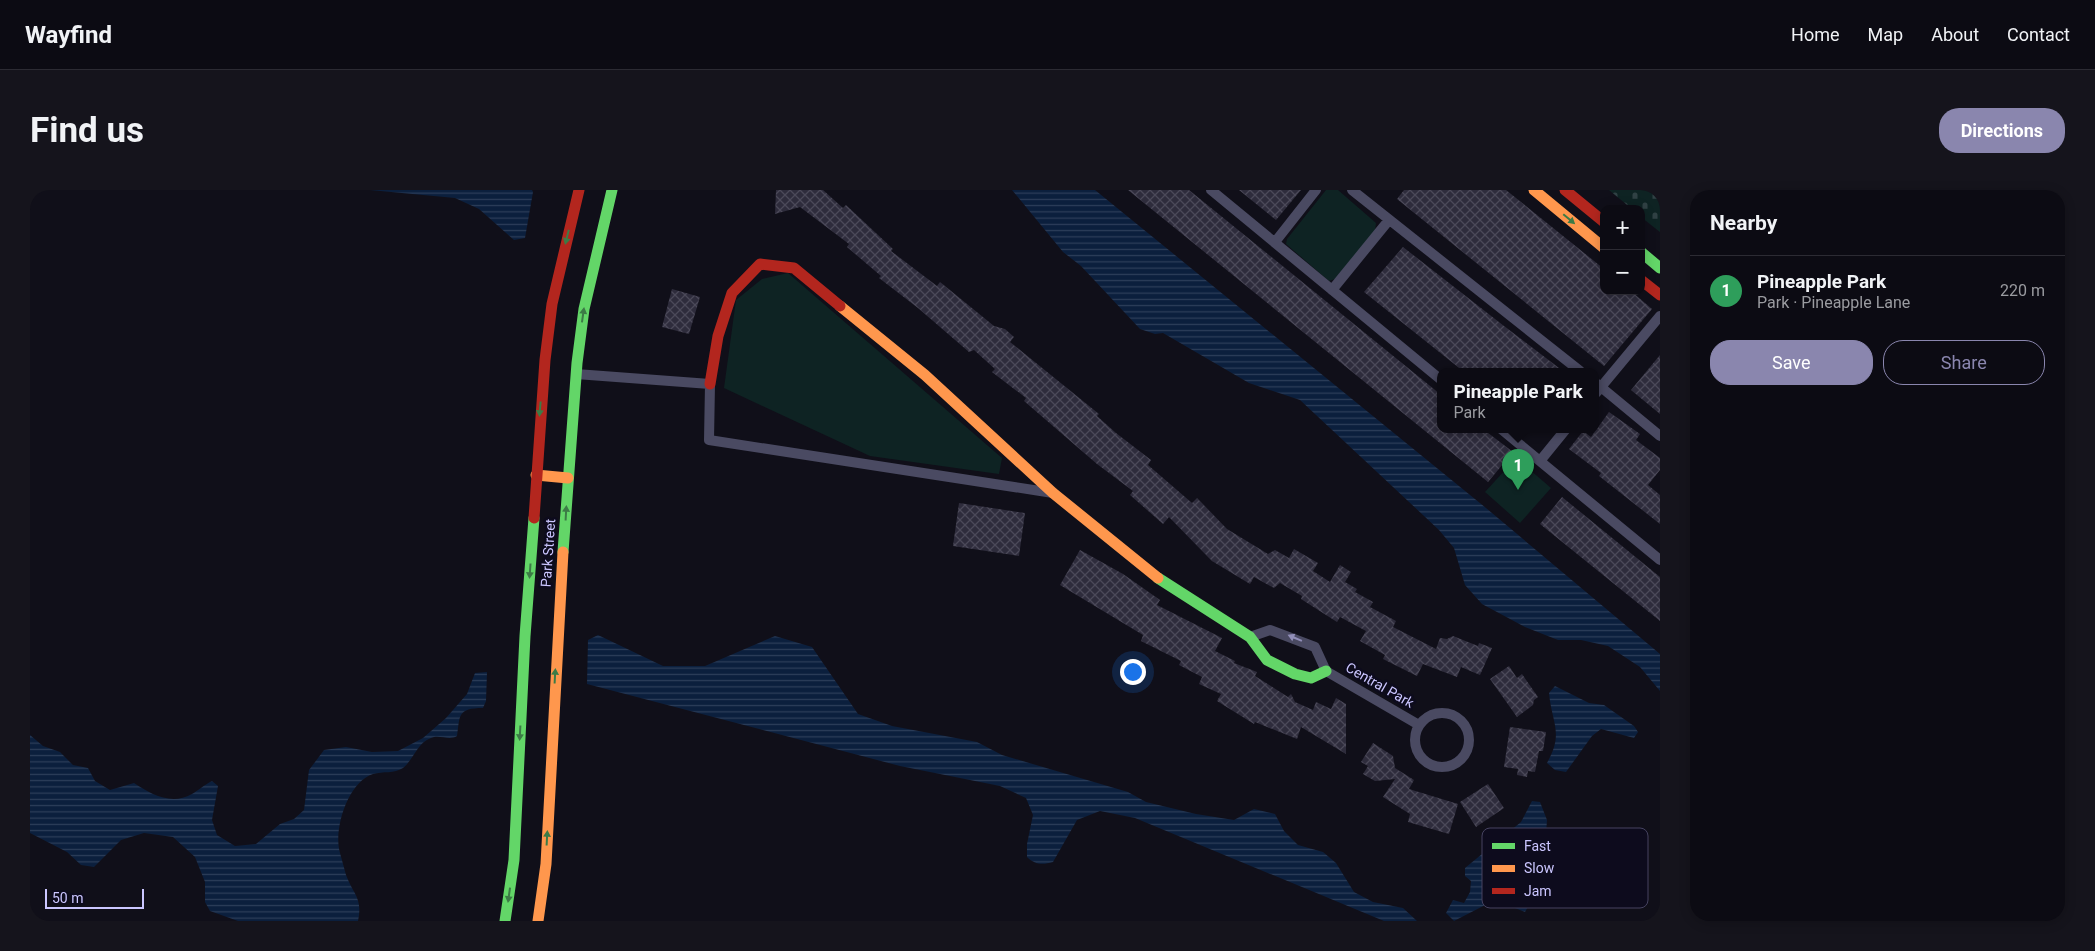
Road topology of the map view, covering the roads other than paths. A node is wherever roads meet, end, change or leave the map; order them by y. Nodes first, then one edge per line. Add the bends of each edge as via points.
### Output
1 (579, 190) edge
2 (612, 190) edge
3 (1211, 190) edge
4 (1316, 190) edge
5 (1352, 190) edge
6 (1534, 190) edge
7 (1565, 190) edge
8 (1364, 194) edge
9 (1600, 219) edge
10 (1389, 220) junction
11 (1275, 242) junction
12 (1600, 245) edge
13 (1645, 255) edge
14 (1660, 268) edge
15 (1645, 283) edge
16 (1332, 290) junction
17 (1660, 296) edge
18 (1660, 316) edge
19 (1576, 368) edge
20 (576, 374) junction
21 (1437, 377) edge
22 (710, 384) junction
23 (1599, 386) edge
24 (1599, 390) edge
25 (1506, 433) edge
26 (1563, 433) edge
27 (1660, 436) edge
28 (1540, 461) junction
29 (536, 475) junction
30 (568, 478) junction
31 (1053, 493) junction
32 (1660, 560) edge
33 (1250, 637) junction
34 (1326, 671) junction
35 (1419, 725) junction
36 (505, 921) edge
37 (538, 921) edge

1 -> 29 street, Park Street via 552,304
20 -> 2 street, Park Street via 584,309
3 - 11 street
4 - 11 street
5 - 8 street
6 -> 12 street
7 - 9 street
8 - 10 street
10 - 16 street
10 - 19 street
11 - 16 street
13 - 14 street
15 - 17 street
16 - 21 street
18 - 23 street
20 - 22 street
20 - 30 street, Park Street
22 - 31 street via 710,440
22 - 31 street via 718,336 732,293 760,264 794,268 925,375
24 - 27 street
25 - 28 street
26 - 28 street
28 - 32 street
29 - 30 street
29 -> 36 street, Park Street via 514,860
37 -> 30 street, Park Street via 546,864
31 - 33 street via 1157,577
33 - 34 street, Central Park via 1267,660 1296,674 1311,678
34 -> 33 street, Central Park via 1315,647 1292,636 1270,630
34 - 35 street, Central Park
35 - 35 street via 1415,742 1417,750 1428,763 1444,767 1459,761 1465,754 1469,736 1466,728 1452,715 1434,714

